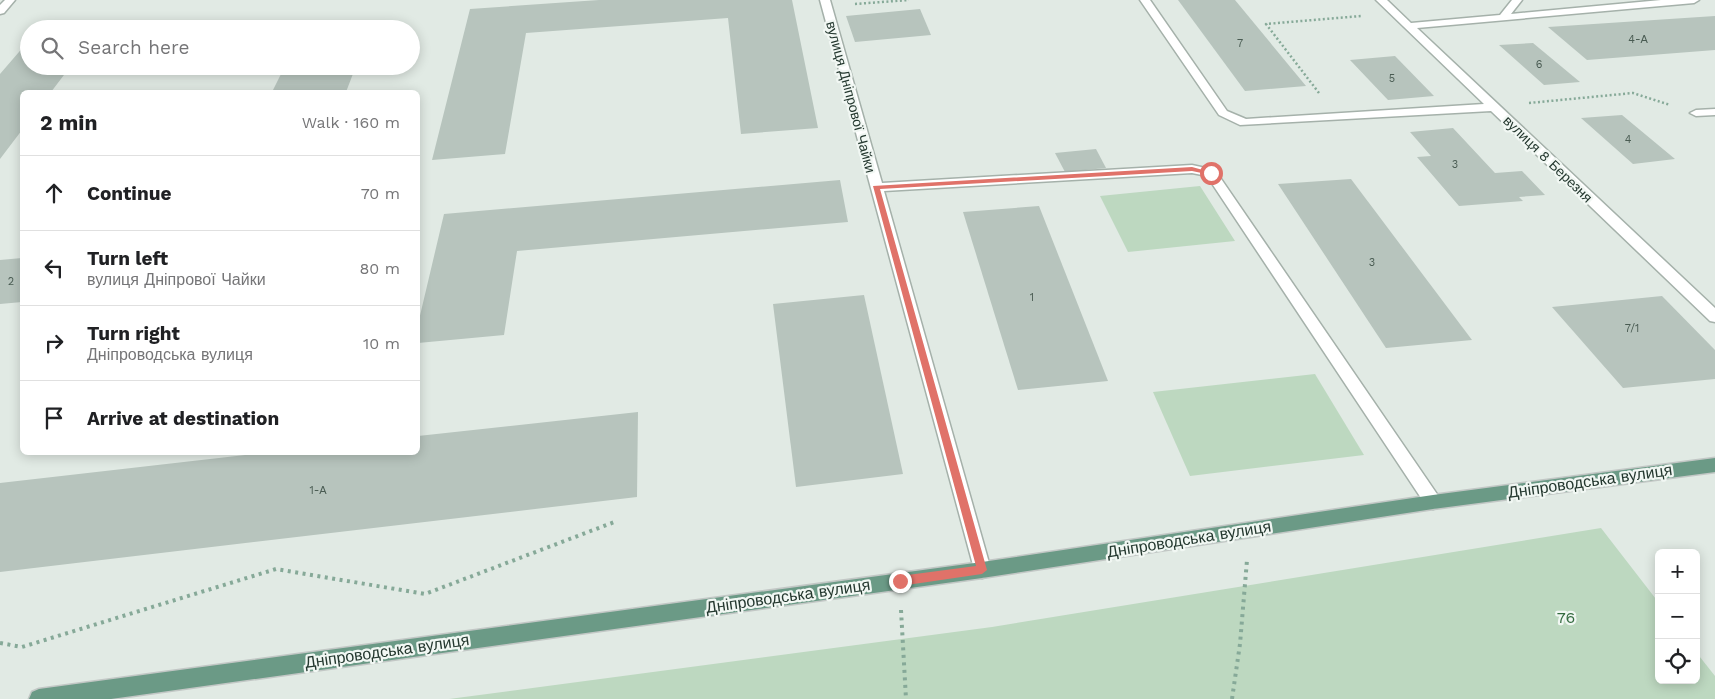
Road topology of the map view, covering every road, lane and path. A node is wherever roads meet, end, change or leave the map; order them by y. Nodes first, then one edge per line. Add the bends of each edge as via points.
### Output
1 (10, 0) edge
2 (909, 0) edge
3 (1145, 0) edge
4 (1381, 0) edge
5 (1517, 0) edge
6 (1694, 0) edge
7 (826, 3) edge
8 (0, 11) edge
9 (1394, 13) junction
10 (1503, 17) junction
11 (1408, 26) junction
12 (1493, 107) junction
13 (1715, 112) edge
14 (1696, 113) joint
15 (1338, 117) junction
16 (876, 187) junction
17 (1715, 317) edge
18 (1715, 465) edge
19 (1433, 502) junction
20 (617, 521) dead end
21 (1250, 529) junction
22 (982, 570) junction
23 (900, 581) junction
24 (0, 643) edge
25 (39, 699) edge
26 (906, 699) edge
27 (1232, 699) edge

1 - 8 street
2 - 7 path
3 - 15 street via 1223,113 1244,123
4 - 9 street, вулиця 8 Березня
5 - 10 street
6 - 10 street
7 - 16 street, вулиця Дніпрової Чайки
9 - 11 street, вулиця 8 Березня
9 - 15 path via 1266,24
10 - 11 street
11 - 12 street, вулиця 8 Березня
12 - 14 path via 1633,93
12 - 15 street
12 - 17 street, вулиця 8 Березня
13 - 14 street
16 - 19 street via 1192,169 1211,173
16 - 22 street, вулиця Дніпрової Чайки
18 - 19 main road, Дніпроводська вулиця
19 - 21 main road, Дніпроводська вулиця
20 - 24 path via 424,594 276,569 22,647
21 - 22 main road, Дніпроводська вулиця
21 - 27 path
22 - 23 main road, Дніпроводська вулиця
23 - 25 main road, Дніпроводська вулиця
23 - 26 path

